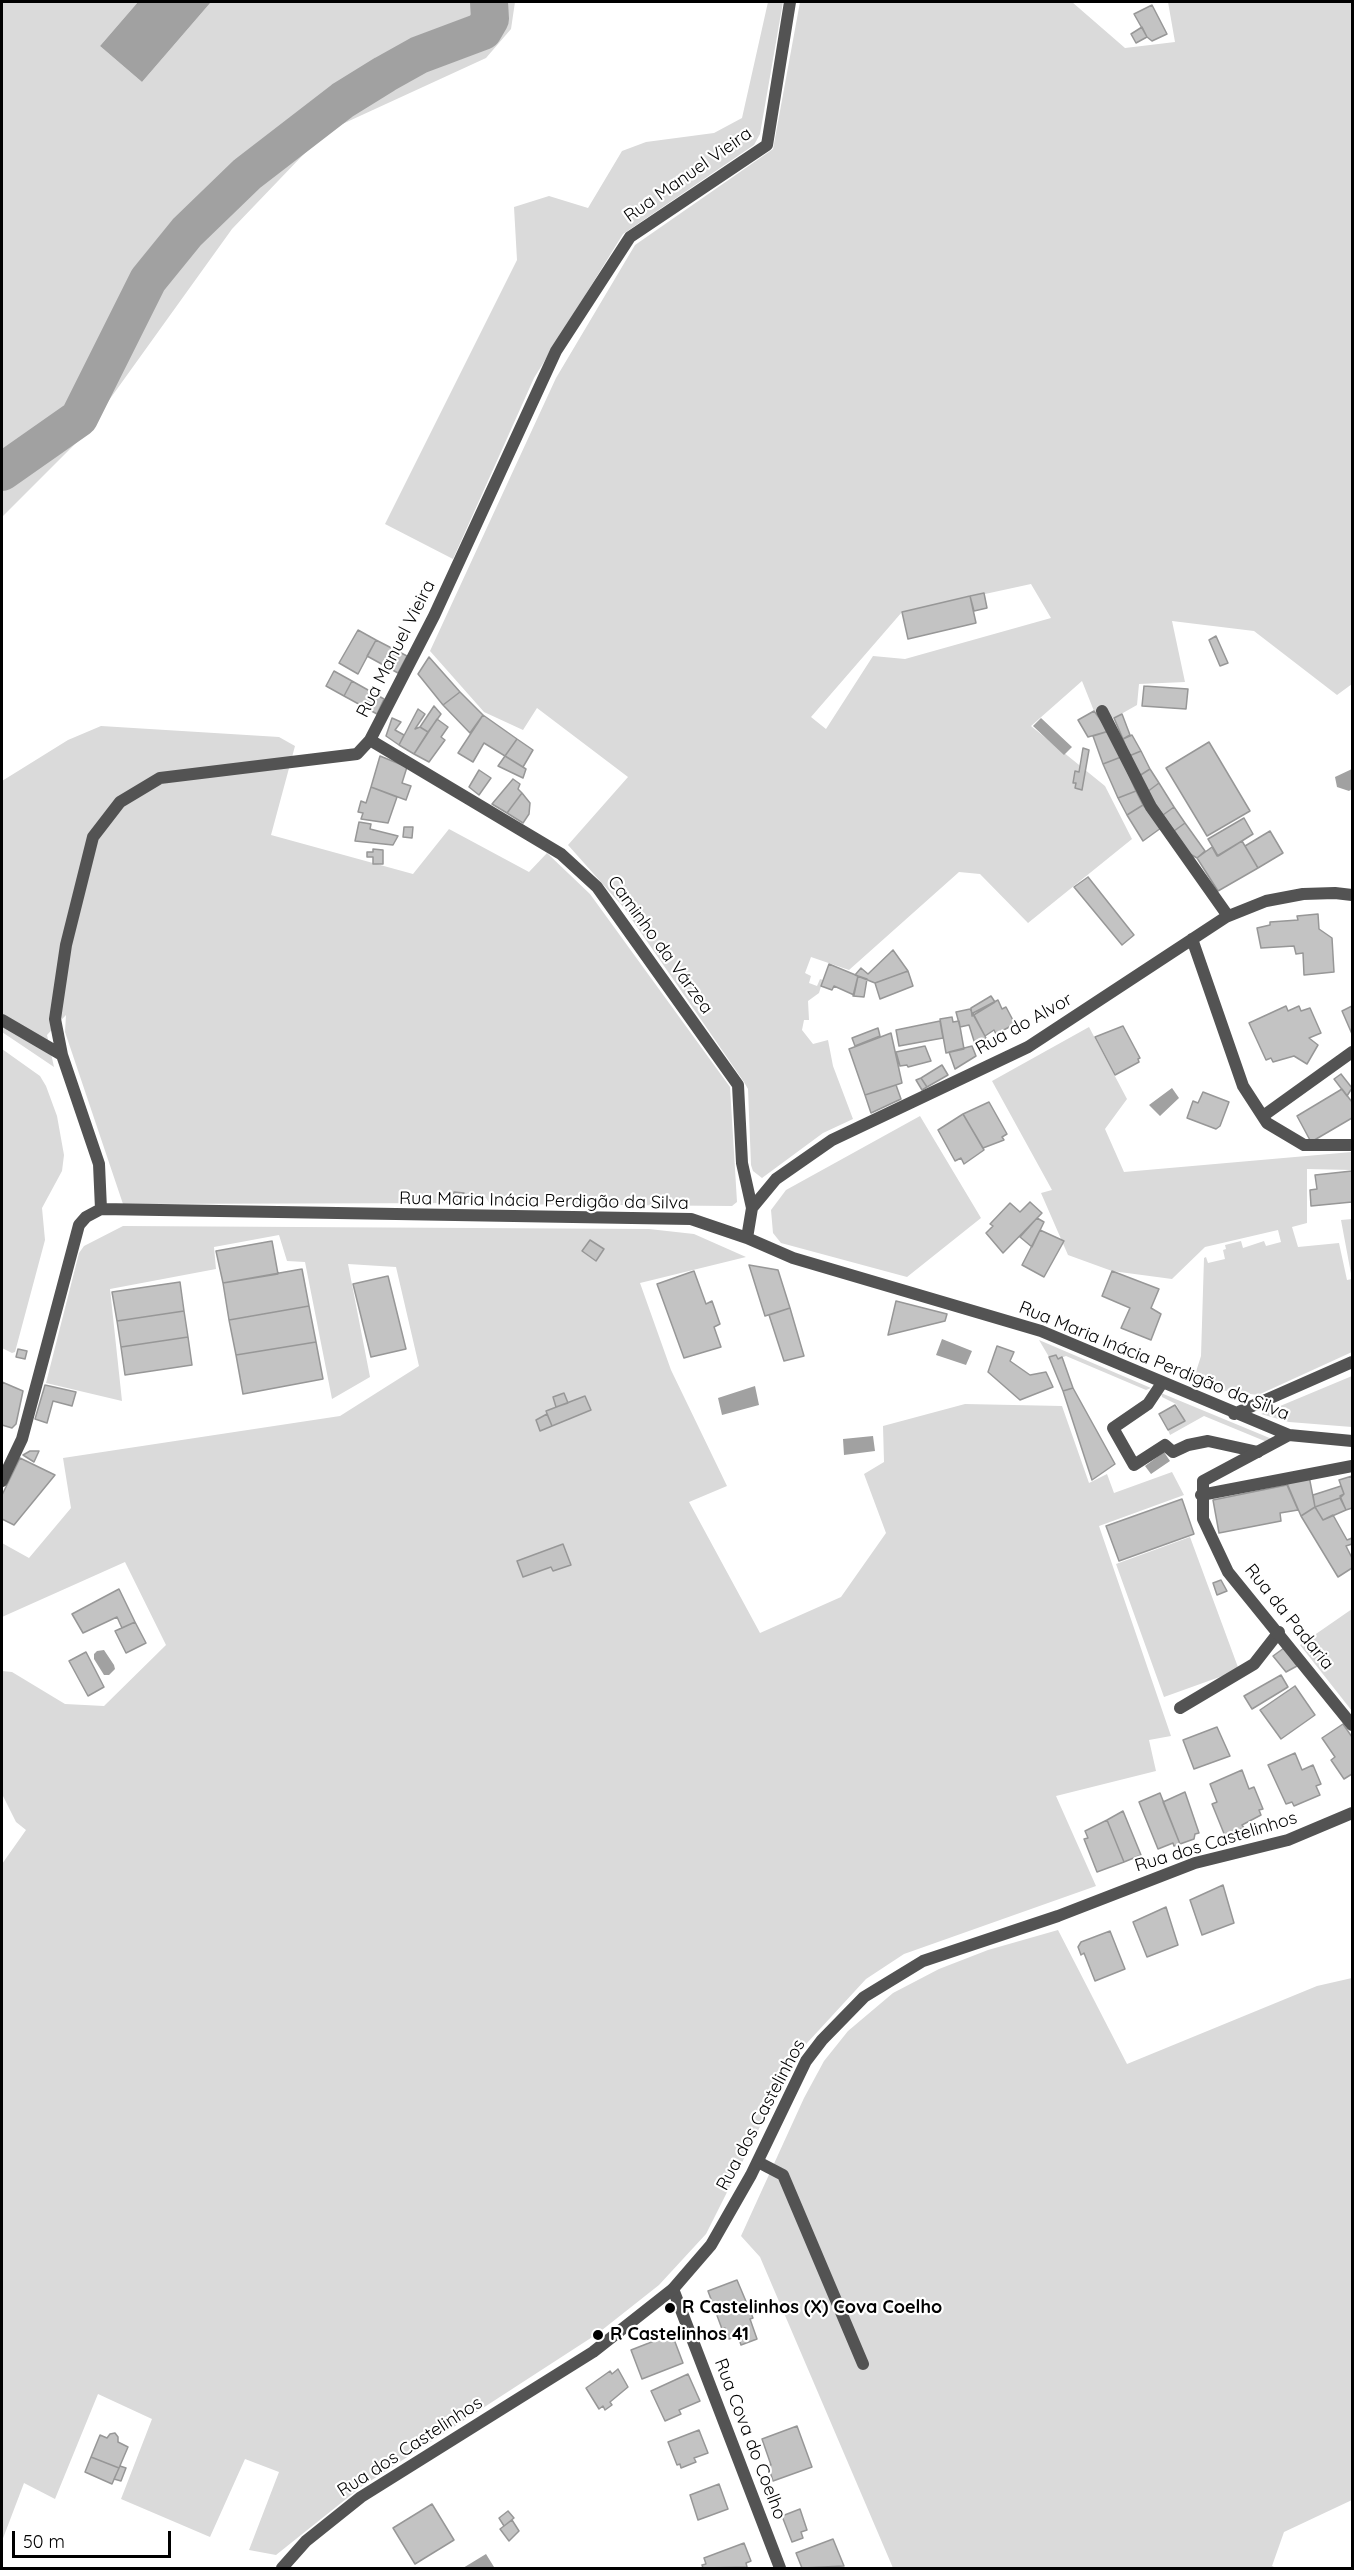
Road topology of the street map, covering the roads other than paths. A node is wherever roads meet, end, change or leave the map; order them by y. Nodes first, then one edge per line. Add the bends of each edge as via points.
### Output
1 (790, 2) edge
2 (1102, 711) dead end
3 (370, 740) junction
4 (1353, 896) edge
5 (1228, 916) junction
6 (1192, 939) junction
7 (2, 1020) edge
8 (1353, 1052) edge
9 (62, 1054) junction
10 (1263, 1116) junction
11 (1353, 1145) edge
12 (752, 1208) junction
13 (101, 1209) junction
14 (747, 1238) junction
15 (1353, 1362) edge
16 (1162, 1383) junction
17 (1234, 1414) junction
18 (1289, 1435) junction
19 (1353, 1441) edge
20 (1258, 1452) junction
21 (1353, 1466) edge
22 (2, 1481) edge
23 (1201, 1496) junction
24 (1279, 1632) junction
25 (1180, 1708) dead end
26 (1353, 1725) edge
27 (1353, 1813) edge
28 (758, 2162) junction
29 (673, 2289) junction
30 (863, 2364) dead end
31 (286, 2566) edge
32 (780, 2568) edge

1 - 3 street, Rua Manuel Vieira via 766,146 630,237 556,351 434,616
2 - 5 street via 1151,807
3 - 9 street, Rua Manuel Vieira via 357,754 160,778 120,802 93,837 75,903 55,1019
3 - 12 street, Caminho da Várzea via 561,854 597,887 738,1085 742,1163
4 - 5 street, Rua do Alvor via 1303,894 1266,901
5 - 6 street, Rua do Alvor
6 - 10 street via 1243,1086
6 - 12 street, Rua do Alvor via 1028,1047 832,1140 776,1179
7 - 9 street
8 - 10 street
9 - 13 street, Rua Manuel Vieira via 99,1164
10 - 11 street via 1304,1145
12 - 14 street
13 - 14 street, Rua Maria Inácia Perdigão da Silva via 691,1219
13 - 22 street via 79,1225 22,1440
14 - 16 street, Rua Maria Inácia Perdigão da Silva via 793,1258 1041,1331
15 - 17 street
16 - 17 street, Rua Maria Inácia Perdigão da Silva
16 - 20 street via 1148,1404 1113,1428 1134,1465 1165,1445 1173,1452 1208,1441
17 - 18 street, Rua Maria Inácia Perdigão da Silva
18 - 19 street, Rua Maria Inácia Perdigão da Silva
18 - 20 street
20 - 23 street via 1203,1481
21 - 23 street
23 - 24 street, Rua da Padaria via 1203,1519 1228,1572
24 - 25 street via 1254,1664
24 - 26 street, Rua da Padaria
27 - 28 street, Rua dos Castelinhos via 1288,1840 1195,1863 1058,1916 947,1952 891,1979 864,1997 822,2040 807,2061
28 - 29 street, Rua dos Castelinhos via 711,2245
28 - 30 street via 783,2175
29 - 31 street, Rua dos Castelinhos via 593,2352 362,2497 306,2541
29 - 32 street, Rua Cova do Coelho

